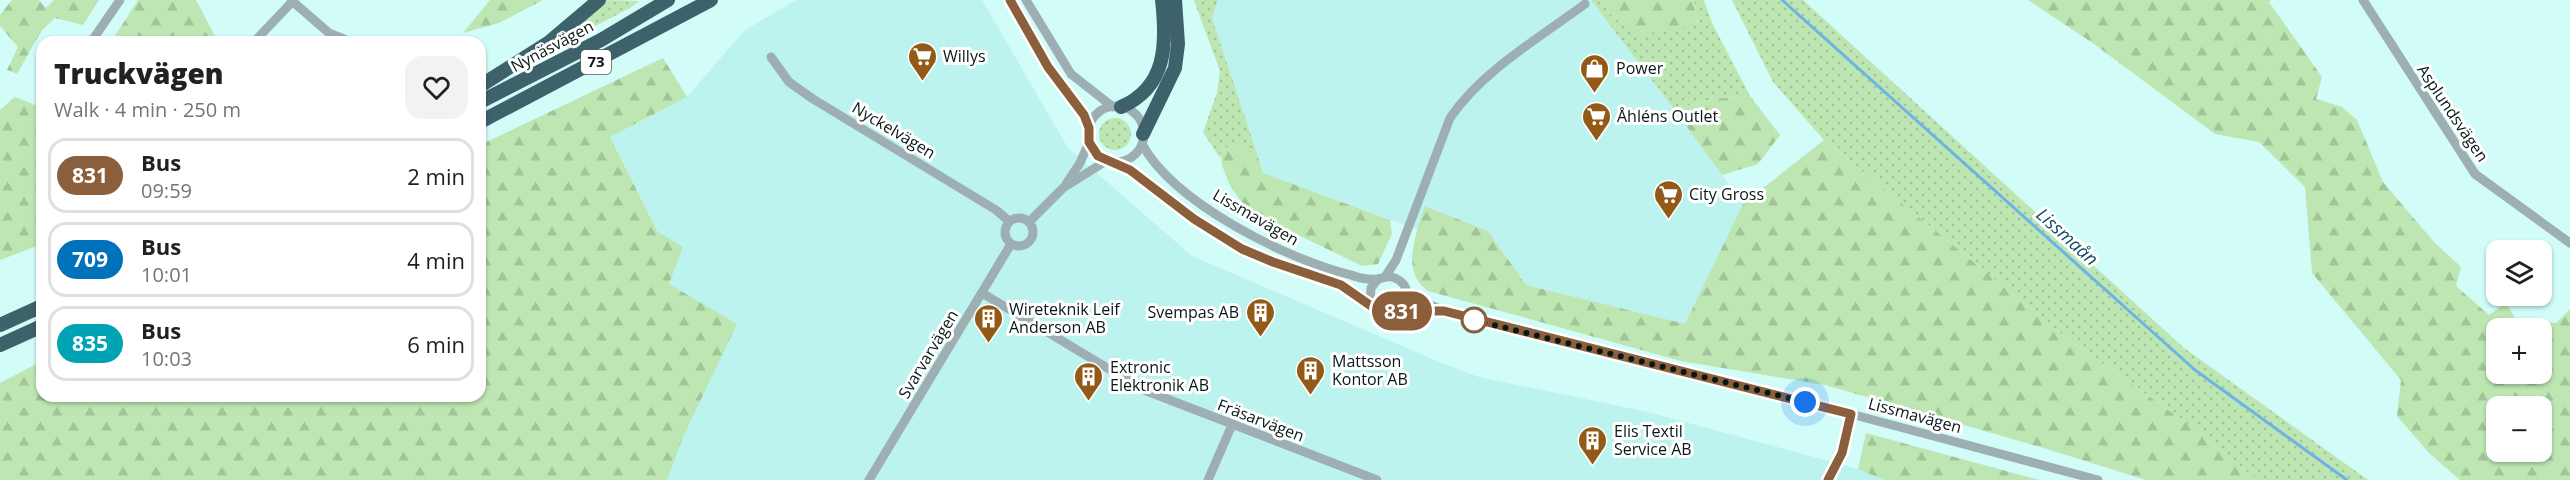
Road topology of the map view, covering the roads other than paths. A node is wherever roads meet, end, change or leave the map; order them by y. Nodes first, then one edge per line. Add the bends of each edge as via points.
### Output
1 (120, 0) edge
2 (598, 0) edge
3 (668, 0) edge
4 (711, 0) edge
5 (1010, 0) edge
6 (1026, 0) edge
7 (1162, 0) edge
8 (1175, 0) edge
9 (2363, 0) edge
10 (291, 1) edge
11 (1585, 4) dead end
12 (95, 36) edge
13 (259, 36) edge
14 (336, 36) edge
15 (771, 57) dead end
16 (486, 83) edge
17 (486, 99) edge
18 (1117, 107) junction
19 (486, 119) edge
20 (1089, 128) junction
21 (1143, 139) junction
22 (1089, 142) junction
23 (1110, 161) junction
24 (1063, 188) junction
25 (1009, 221) junction
26 (1029, 222) junction
27 (2570, 243) edge
28 (1011, 244) junction
29 (1401, 246) junction
30 (1382, 278) junction
31 (1401, 282) junction
32 (982, 293) junction
33 (1407, 294) junction
34 (1370, 304) junction
35 (36, 309) edge
36 (1444, 311) junction
37 (1398, 312) junction
38 (0, 325) edge
39 (36, 329) edge
40 (0, 345) edge
41 (1851, 414) junction
42 (1232, 425) junction
43 (869, 480) edge
44 (1208, 480) edge
45 (1377, 480) edge
46 (1828, 480) edge
47 (2098, 480) edge

1 - 12 street
2 - 16 highway via 548,44
3 - 17 highway, Nynäsvägen / 73
4 - 19 highway, 73
5 - 20 street
6 - 18 street via 1071,74
7 - 18 highway via 1164,42 1154,81 1145,93
8 - 21 highway via 1175,68
9 - 27 street, Asplundsvägen via 2475,174
10 - 13 street
10 - 14 street
11 - 29 street via 1463,99 1450,118
15 - 25 street, Nyckelvägen via 789,82
18 - 20 street via 1102,110
18 - 21 street via 1137,117
20 - 22 street
21 - 23 street via 1134,155
21 - 30 street, Lissmavägen via 1157,167 1209,209 1239,227 1297,258 1350,275
22 - 23 street via 1092,150
22 - 24 street
23 - 24 street
23 - 34 street, Lissmavägen via 1146,180 1194,219 1242,249 1341,285
24 - 26 street
25 - 26 street via 1018,218
25 - 28 street via 1005,235
26 - 28 street via 1034,229 1032,239 1021,246
28 - 32 street, Svarvarvägen
29 - 30 street via 1390,272
29 - 31 street
30 - 31 street, Lissmavägen
30 - 34 street via 1371,288
31 - 33 street
32 - 42 street, Fräsarvägen via 1127,381
32 - 43 street, Svarvarvägen
33 - 36 street, Lissmavägen
33 - 37 street
34 - 37 street, Lissmavägen via 1384,315
35 - 38 highway
36 - 37 street, Lissmavägen
36 - 41 street, Lissmavägen
39 - 40 highway
41 - 46 street via 1842,453
41 - 47 street, Lissmavägen
42 - 44 street
42 - 45 street, Fräsarvägen

